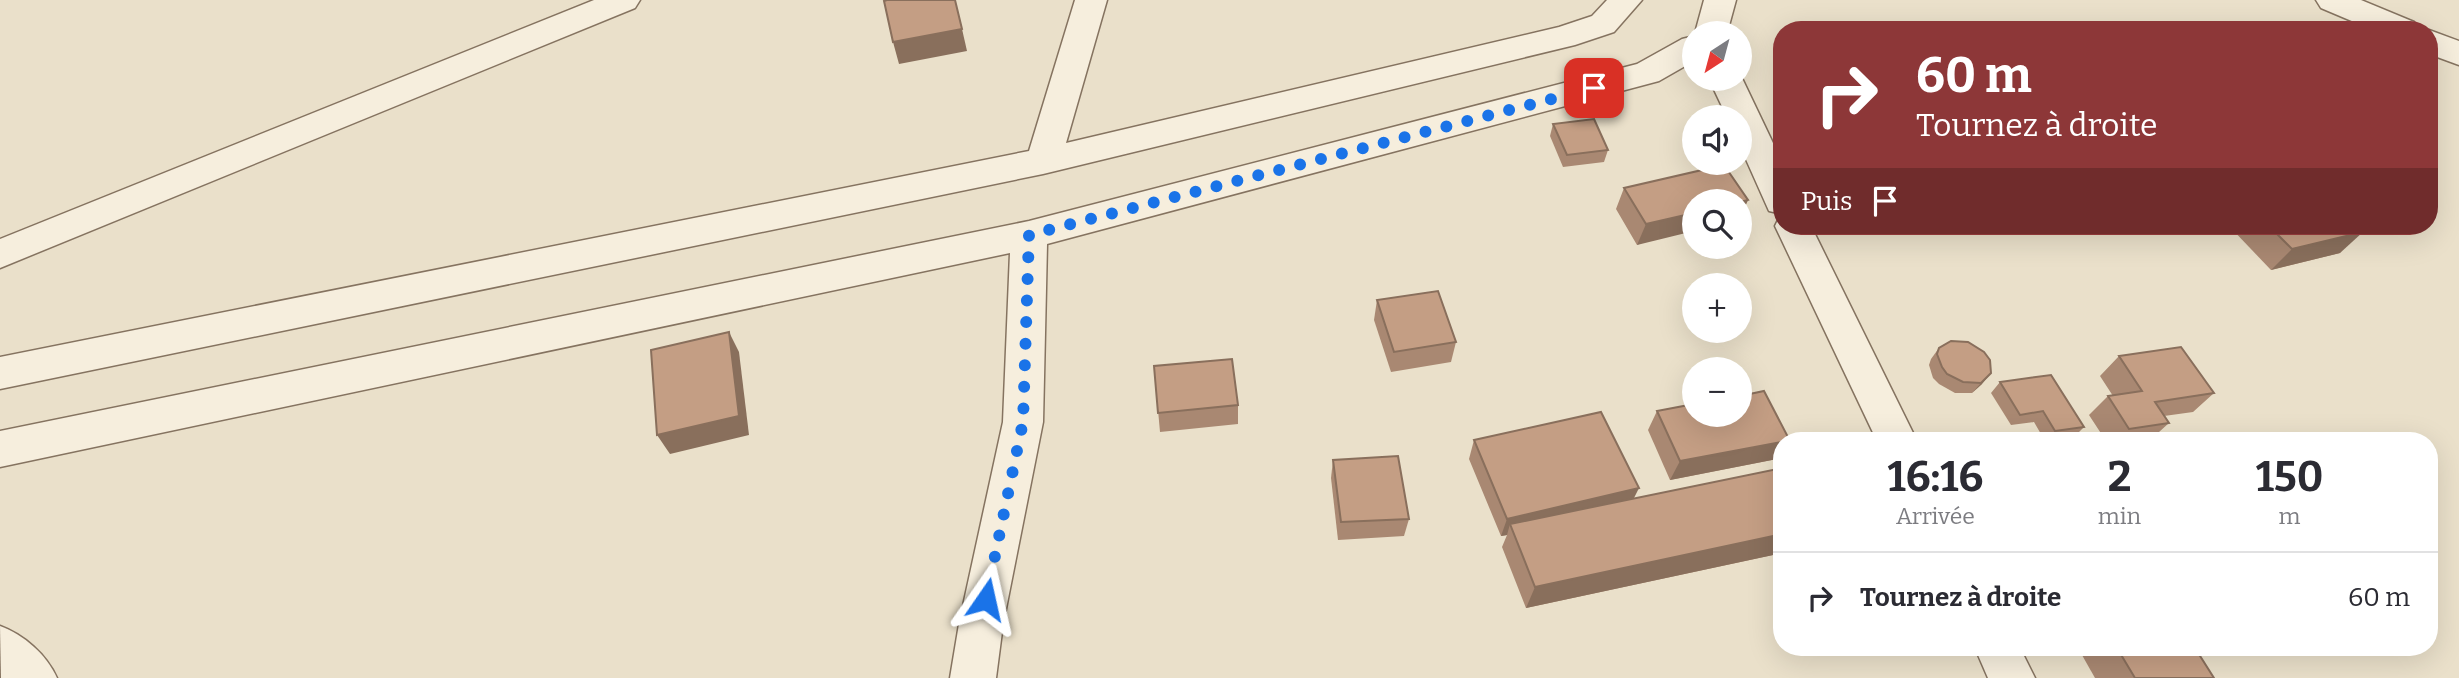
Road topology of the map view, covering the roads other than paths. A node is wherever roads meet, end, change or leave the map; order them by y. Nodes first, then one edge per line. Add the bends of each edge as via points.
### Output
1 (624, 0) edge
2 (1091, 0) edge
3 (1626, 0) edge
4 (1720, 0) edge
5 (2332, 0) edge
6 (1714, 21) edge
7 (2382, 21) edge
8 (2438, 45) edge
9 (1682, 54) edge
10 (2459, 54) edge
11 (1732, 91) edge
12 (1043, 161) junction
13 (1773, 181) edge
14 (1029, 235) junction
15 (1798, 235) edge
16 (0, 254) edge
17 (0, 373) edge
18 (1893, 432) edge
19 (0, 449) edge
20 (0, 647) edge
21 (2001, 656) edge
22 (34, 678) edge
23 (973, 678) edge
24 (2012, 678) edge

1 - 16 street
2 - 12 street
3 - 12 street via 1602,24 1564,37
4 - 6 street
5 - 7 street
8 - 10 street
9 - 14 street via 1647,74
11 - 13 street
12 - 17 street
14 - 19 street
14 - 23 street via 1023,422
15 - 18 street
20 - 22 street
21 - 24 street

